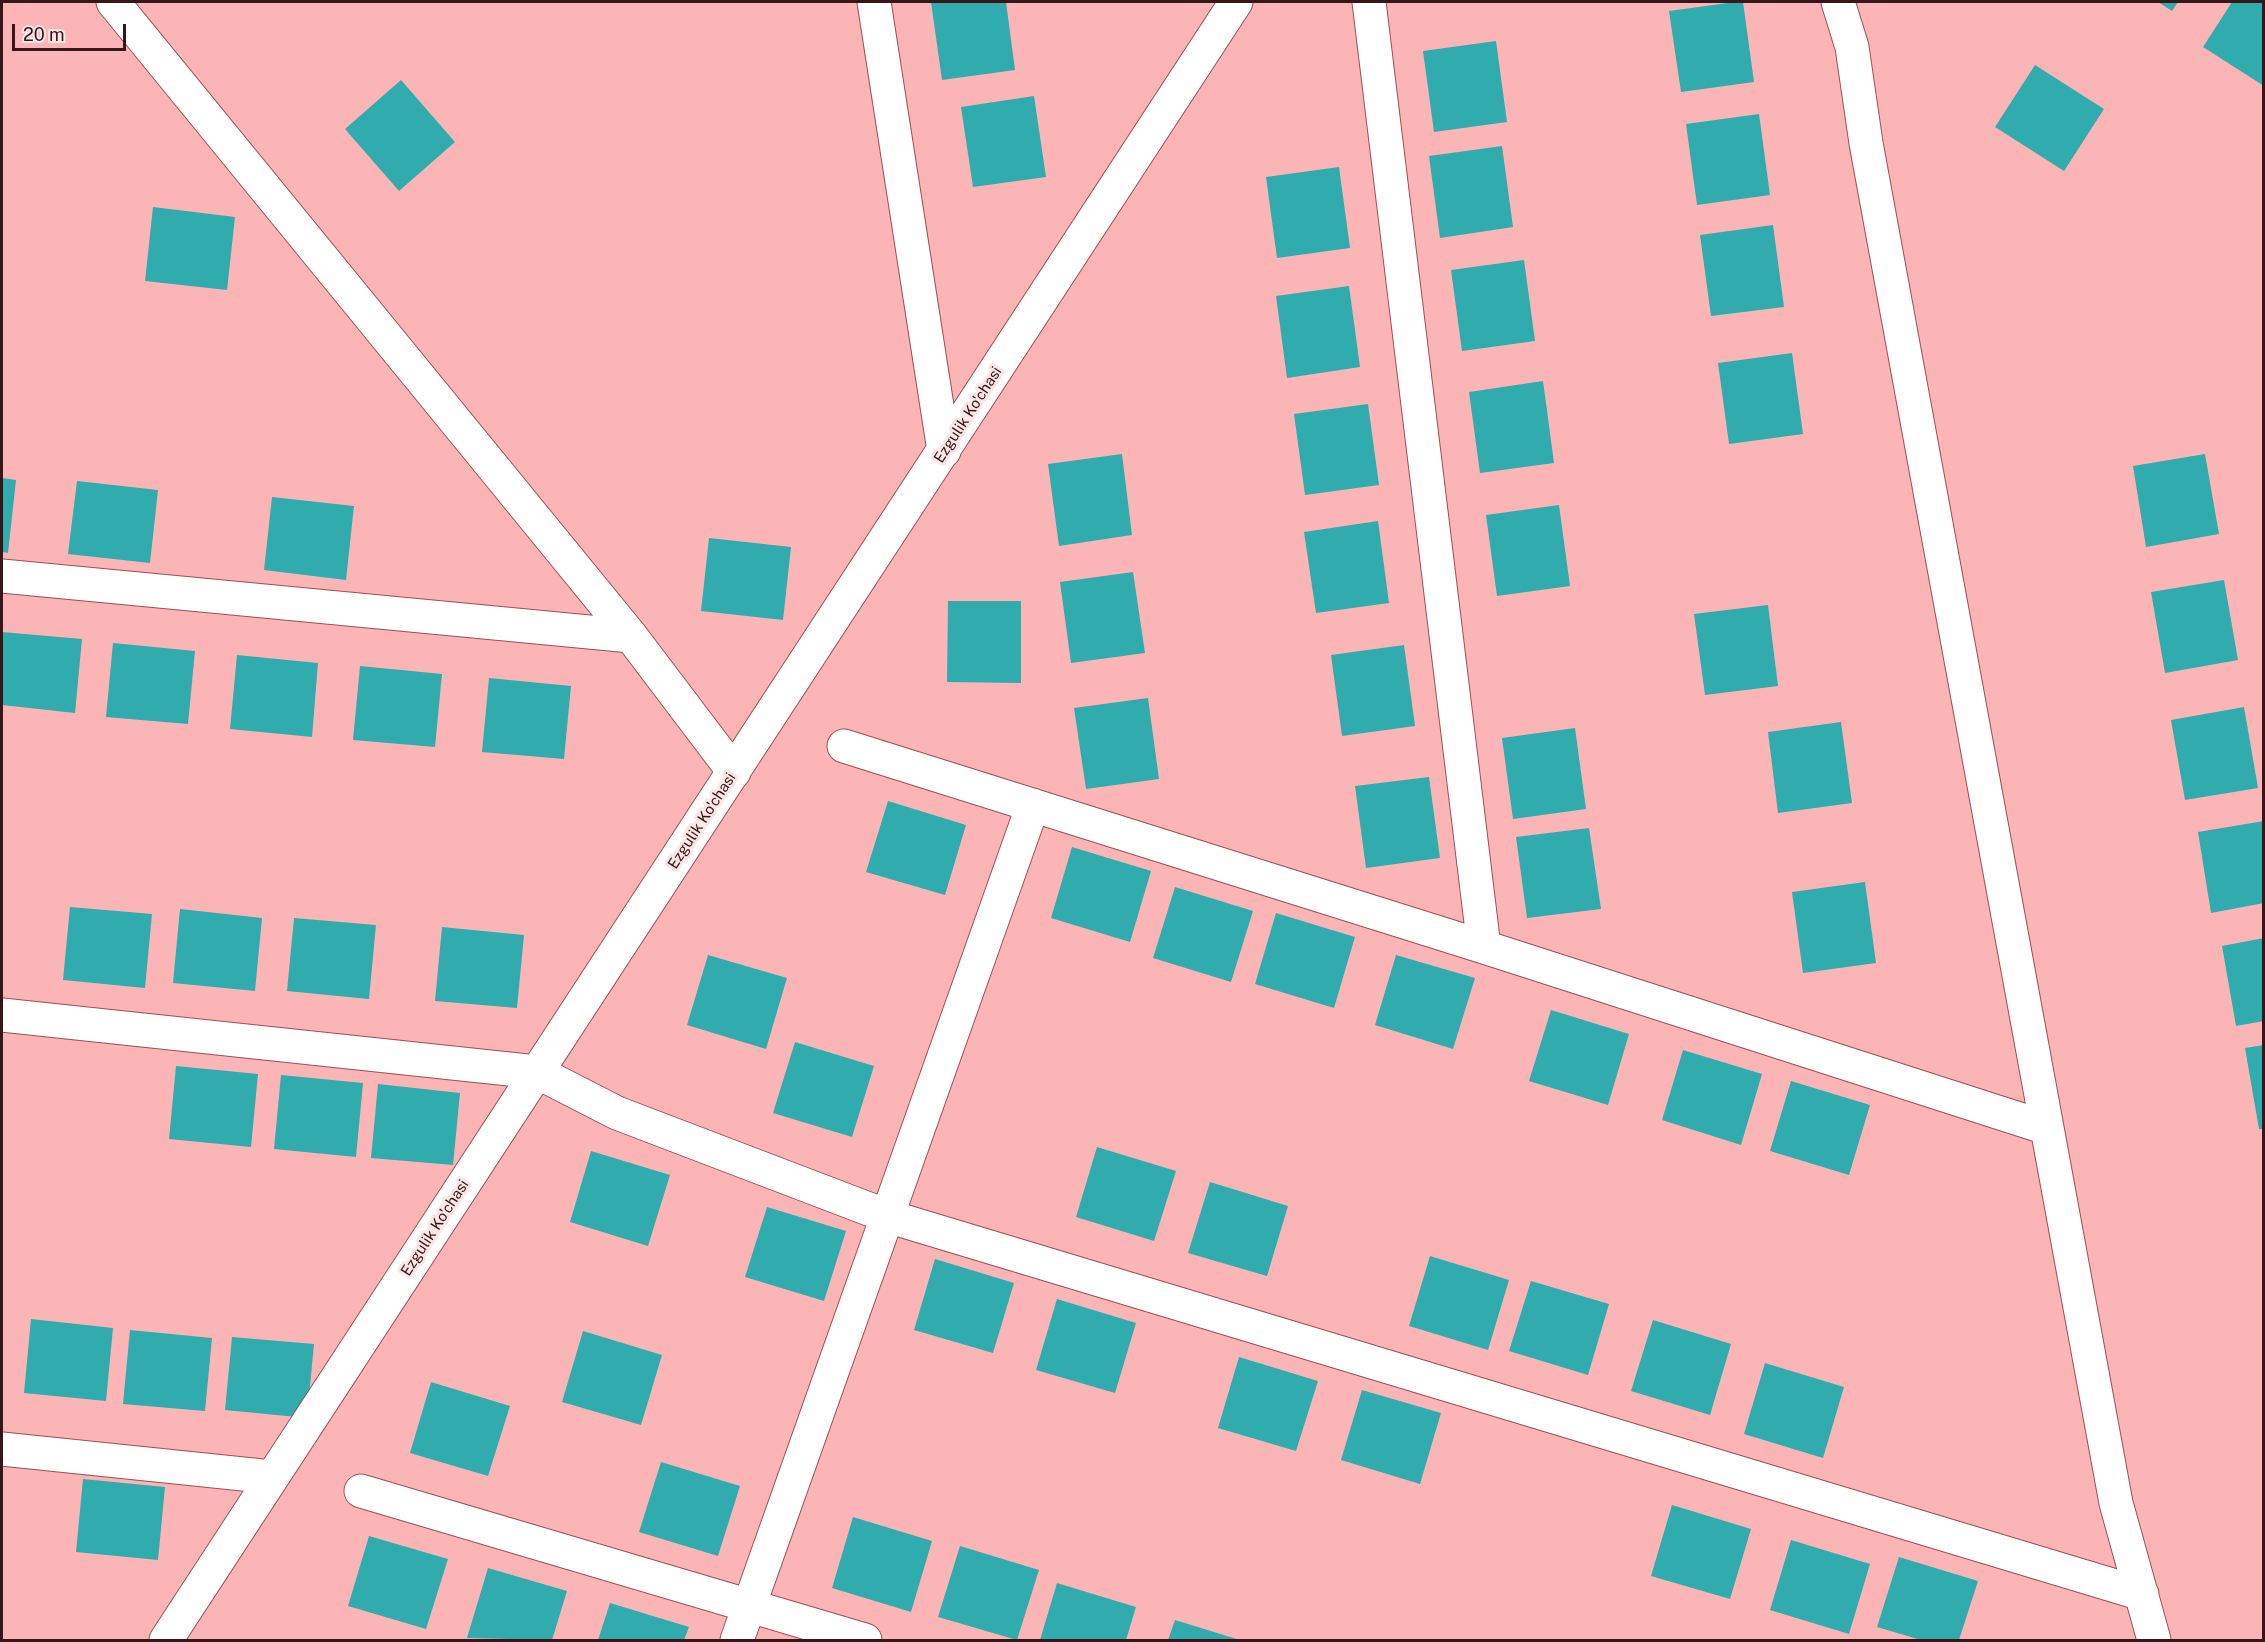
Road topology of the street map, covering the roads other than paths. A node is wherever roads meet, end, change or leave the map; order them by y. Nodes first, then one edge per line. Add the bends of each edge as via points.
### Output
1 (113, 2) edge
2 (874, 2) edge
3 (1236, 2) edge
4 (1369, 2) edge
5 (1838, 2) edge
6 (944, 451) junction
7 (2, 576) edge
8 (631, 636) junction
9 (844, 746) dead end
10 (734, 772) junction
11 (1033, 805) junction
12 (1484, 947) junction
13 (2, 1015) edge
14 (537, 1072) junction
15 (2047, 1128) junction
16 (887, 1216) junction
17 (2, 1449) edge
18 (272, 1477) junction
19 (361, 1491) dead end
20 (2142, 1594) junction
21 (749, 1605) junction
22 (166, 1641) edge
23 (737, 1641) edge
24 (865, 1641) edge
25 (2154, 1641) edge

1 - 8 street
2 - 6 street
3 - 6 street, Ezgulik Ko'chasi
4 - 12 street
5 - 15 street via 1852,47 1870,166
6 - 10 street, Ezgulik Ko'chasi
7 - 8 street
8 - 10 street
9 - 11 street
10 - 14 street, Ezgulik Ko'chasi
11 - 12 street
11 - 16 street
12 - 15 street
13 - 14 street
14 - 16 street via 617,1113
14 - 18 street, Ezgulik Ko'chasi
15 - 20 street via 2116,1503
16 - 20 street
16 - 21 street
17 - 18 street
18 - 22 street, Ezgulik Ko'chasi
19 - 21 street
20 - 25 street
21 - 23 street
21 - 24 street

